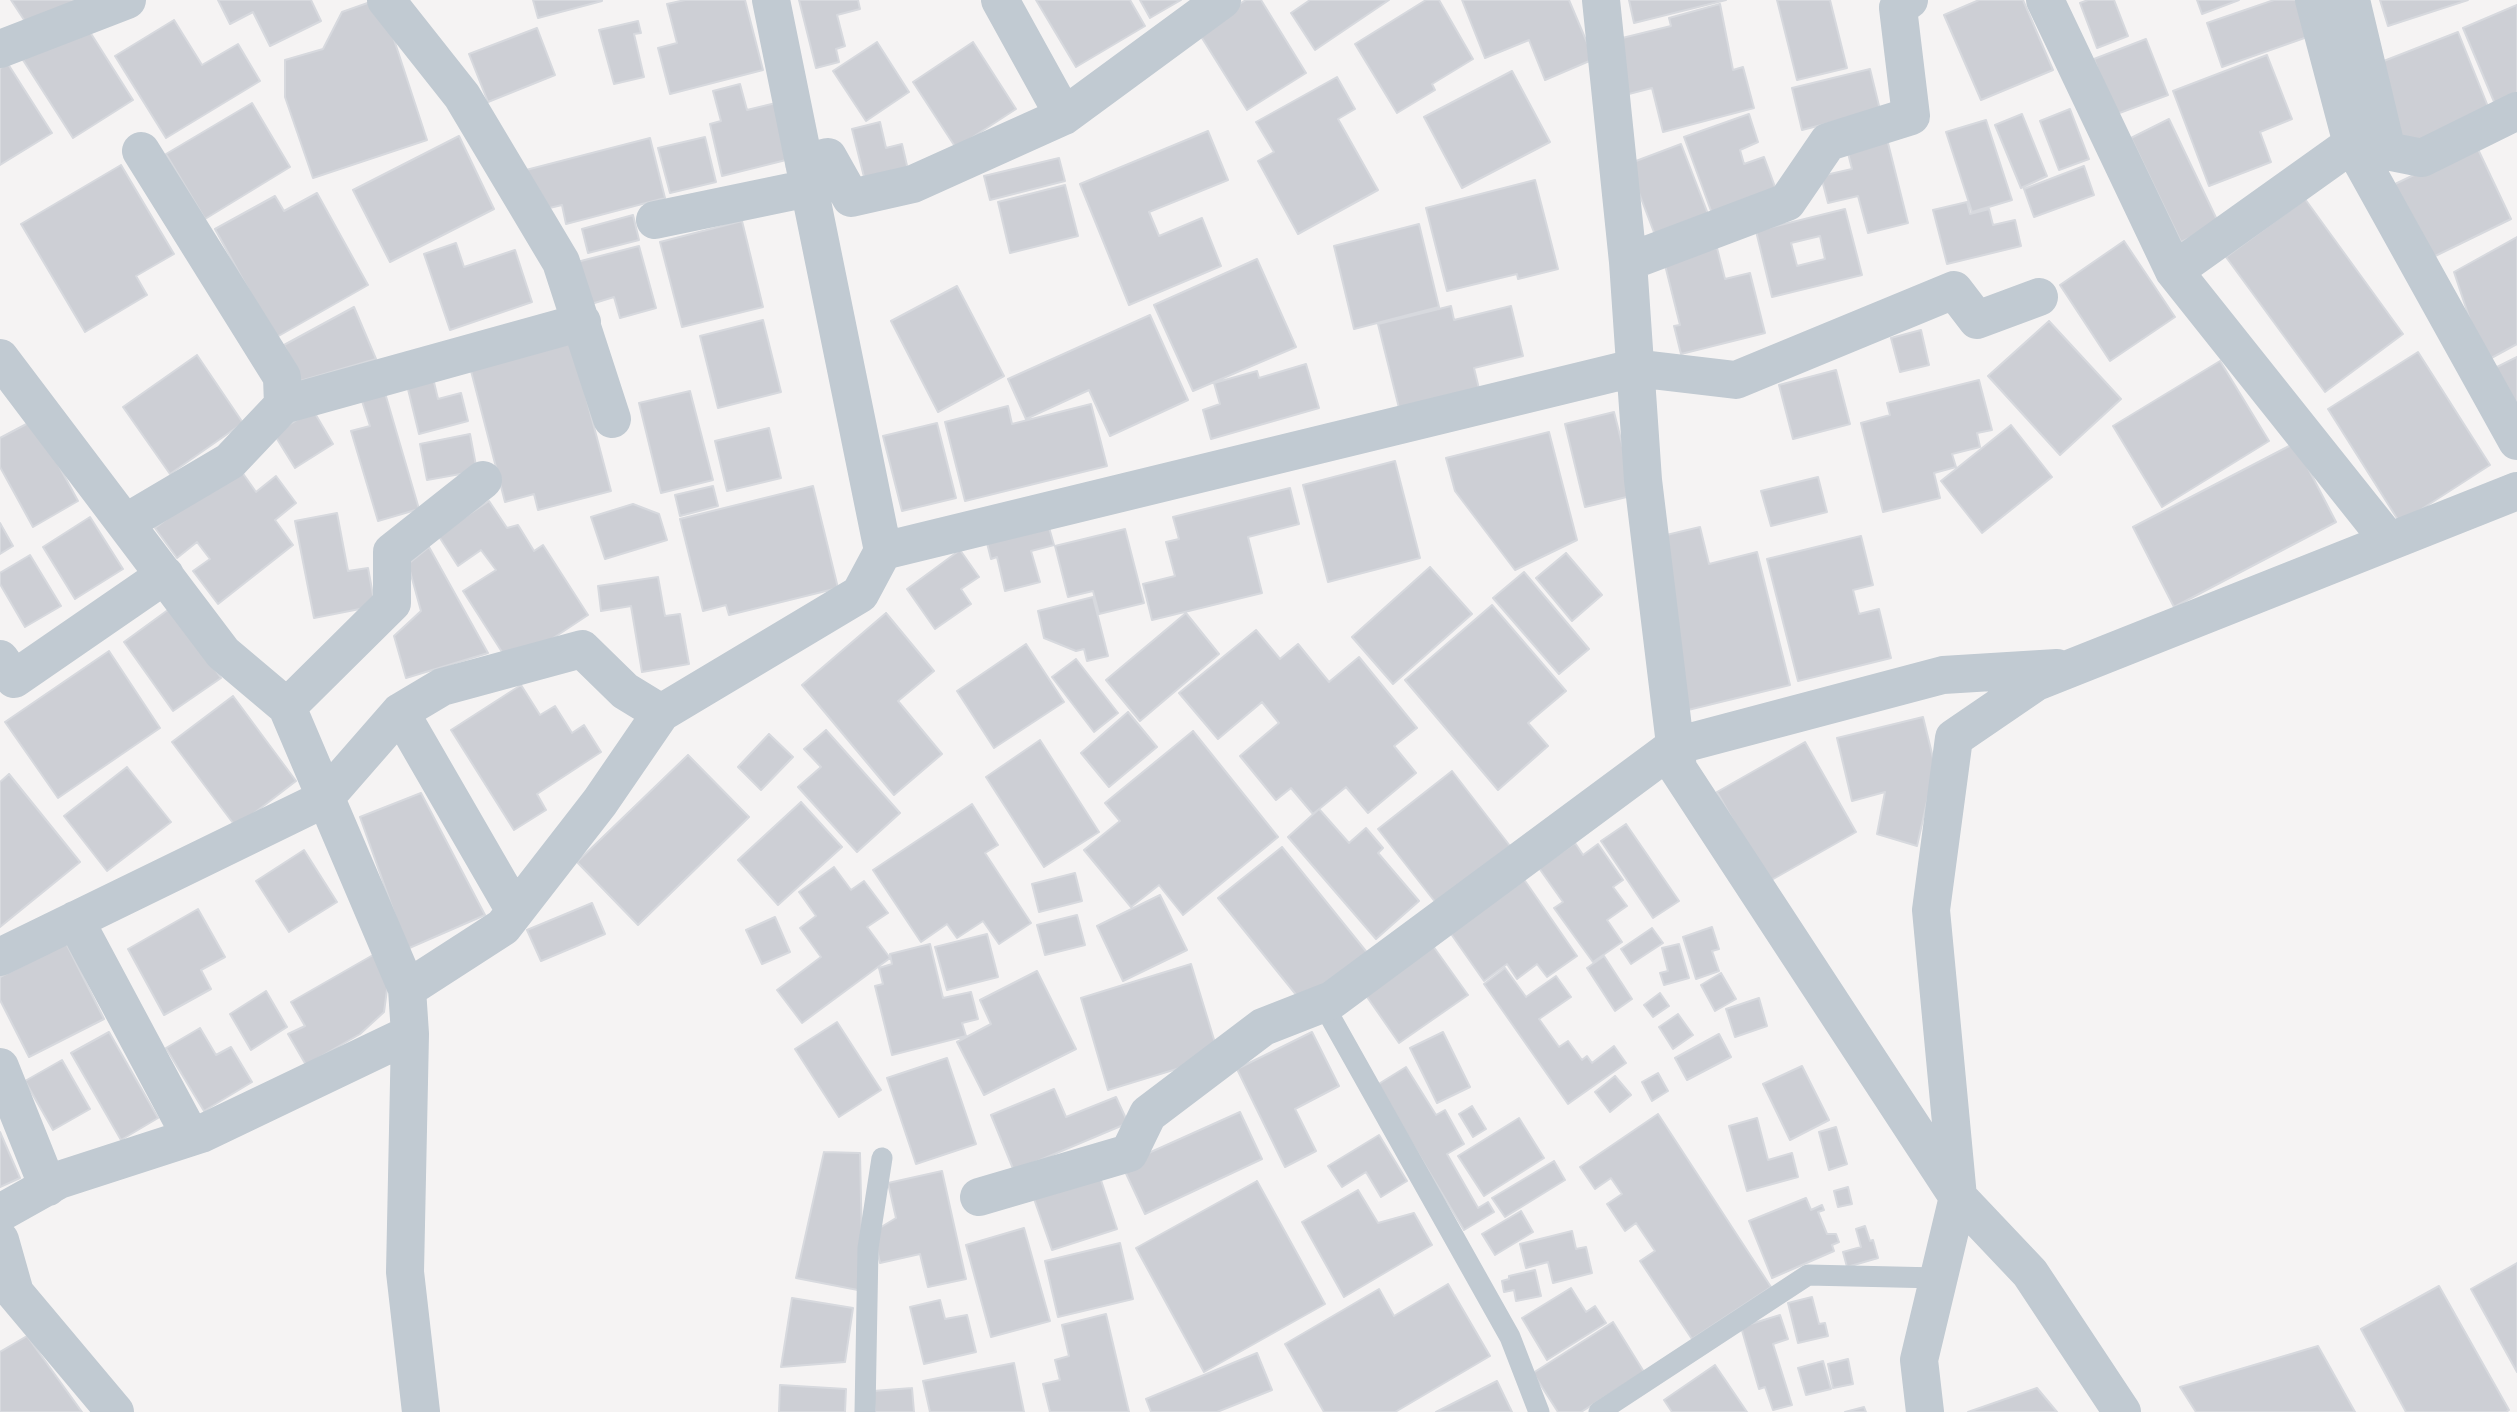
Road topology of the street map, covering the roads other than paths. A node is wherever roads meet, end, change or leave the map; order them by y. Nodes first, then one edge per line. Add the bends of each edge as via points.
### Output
1 (127, 0) edge
2 (386, 0) edge
3 (771, 0) edge
4 (1000, 0) edge
5 (1222, 0) edge
6 (1601, 0) edge
7 (1909, 0) edge
8 (2045, 0) edge
9 (2314, 0) edge
10 (2351, 0) edge
11 (0, 49) edge
12 (2517, 111) edge
13 (1064, 116) junction
14 (2369, 147) junction
15 (141, 151) dead end
16 (806, 176) junction
17 (655, 220) dead end
18 (1628, 262) junction
19 (2174, 271) junction
20 (2039, 297) dead end
21 (582, 322) junction
22 (0, 358) edge
23 (1634, 368) junction
24 (283, 405) junction
25 (612, 419) dead end
26 (2517, 441) edge
27 (483, 480) dead end
28 (2517, 491) edge
29 (125, 523) junction
30 (2389, 541) junction
31 (883, 551) junction
32 (164, 575) junction
33 (0, 659) edge
34 (2073, 667) junction
35 (287, 707) junction
36 (400, 712) junction
37 (661, 713) junction
38 (1675, 746) junction
39 (324, 799) junction
40 (515, 911) junction
41 (75, 920) junction
42 (0, 957) edge
43 (407, 989) junction
44 (1323, 1004) junction
45 (410, 1034) junction
46 (0, 1067) edge
47 (191, 1137) junction
48 (882, 1158) dead end
49 (48, 1187) junction
50 (979, 1197) dead end
51 (1958, 1197) junction
52 (0, 1213) edge
53 (0, 1240) edge
54 (1938, 1278) junction
55 (115, 1412) edge
56 (421, 1412) edge
57 (865, 1412) edge
58 (1539, 1412) edge
59 (1599, 1412) edge
60 (1925, 1412) edge
61 (2122, 1412) edge

1 - 11 street
2 - 21 street via 463,96 561,262
3 - 16 street
4 - 13 street
5 - 13 street
6 - 18 street
7 - 18 street via 1898,8 1911,116 1828,142 1787,202
8 - 19 street
9 - 14 street
10 - 14 street
12 - 14 street via 2423,158
13 - 16 street via 913,184 851,198 828,157
14 - 19 street
14 - 26 street
15 - 24 street via 282,377
16 - 17 street
16 - 31 street
18 - 23 street
19 - 30 street
20 - 23 street via 1977,320 1954,290 1736,380
21 - 24 street
21 - 25 street
22 - 29 street
23 - 31 street
23 - 38 street
24 - 29 street via 230,461
27 - 35 street via 392,552 392,603
28 - 30 street
29 - 32 street
30 - 34 street
31 - 37 street via 860,594
32 - 33 street via 14,679
32 - 35 street via 223,653
34 - 38 street via 1943,675
34 - 51 street via 2036,682 1954,737 1931,910
35 - 39 street
36 - 37 street via 442,687 582,649 625,691
36 - 39 street
36 - 40 street
37 - 40 street via 600,802
38 - 44 street
38 - 51 street via 1678,769
39 - 41 street
39 - 43 street
40 - 43 street via 503,927
41 - 42 street
41 - 47 street
43 - 45 street
44 - 50 street via 1264,1027 1148,1114 1129,1153
44 - 58 lane via 1510,1337
45 - 47 street
45 - 56 street via 405,1272
46 - 49 street
47 - 49 street
48 - 57 lane via 868,1248
49 - 52 street
51 - 54 street
51 - 61 street via 2030,1272
53 - 55 street via 15,1293
54 - 59 lane via 1808,1275
54 - 60 street via 1919,1360

